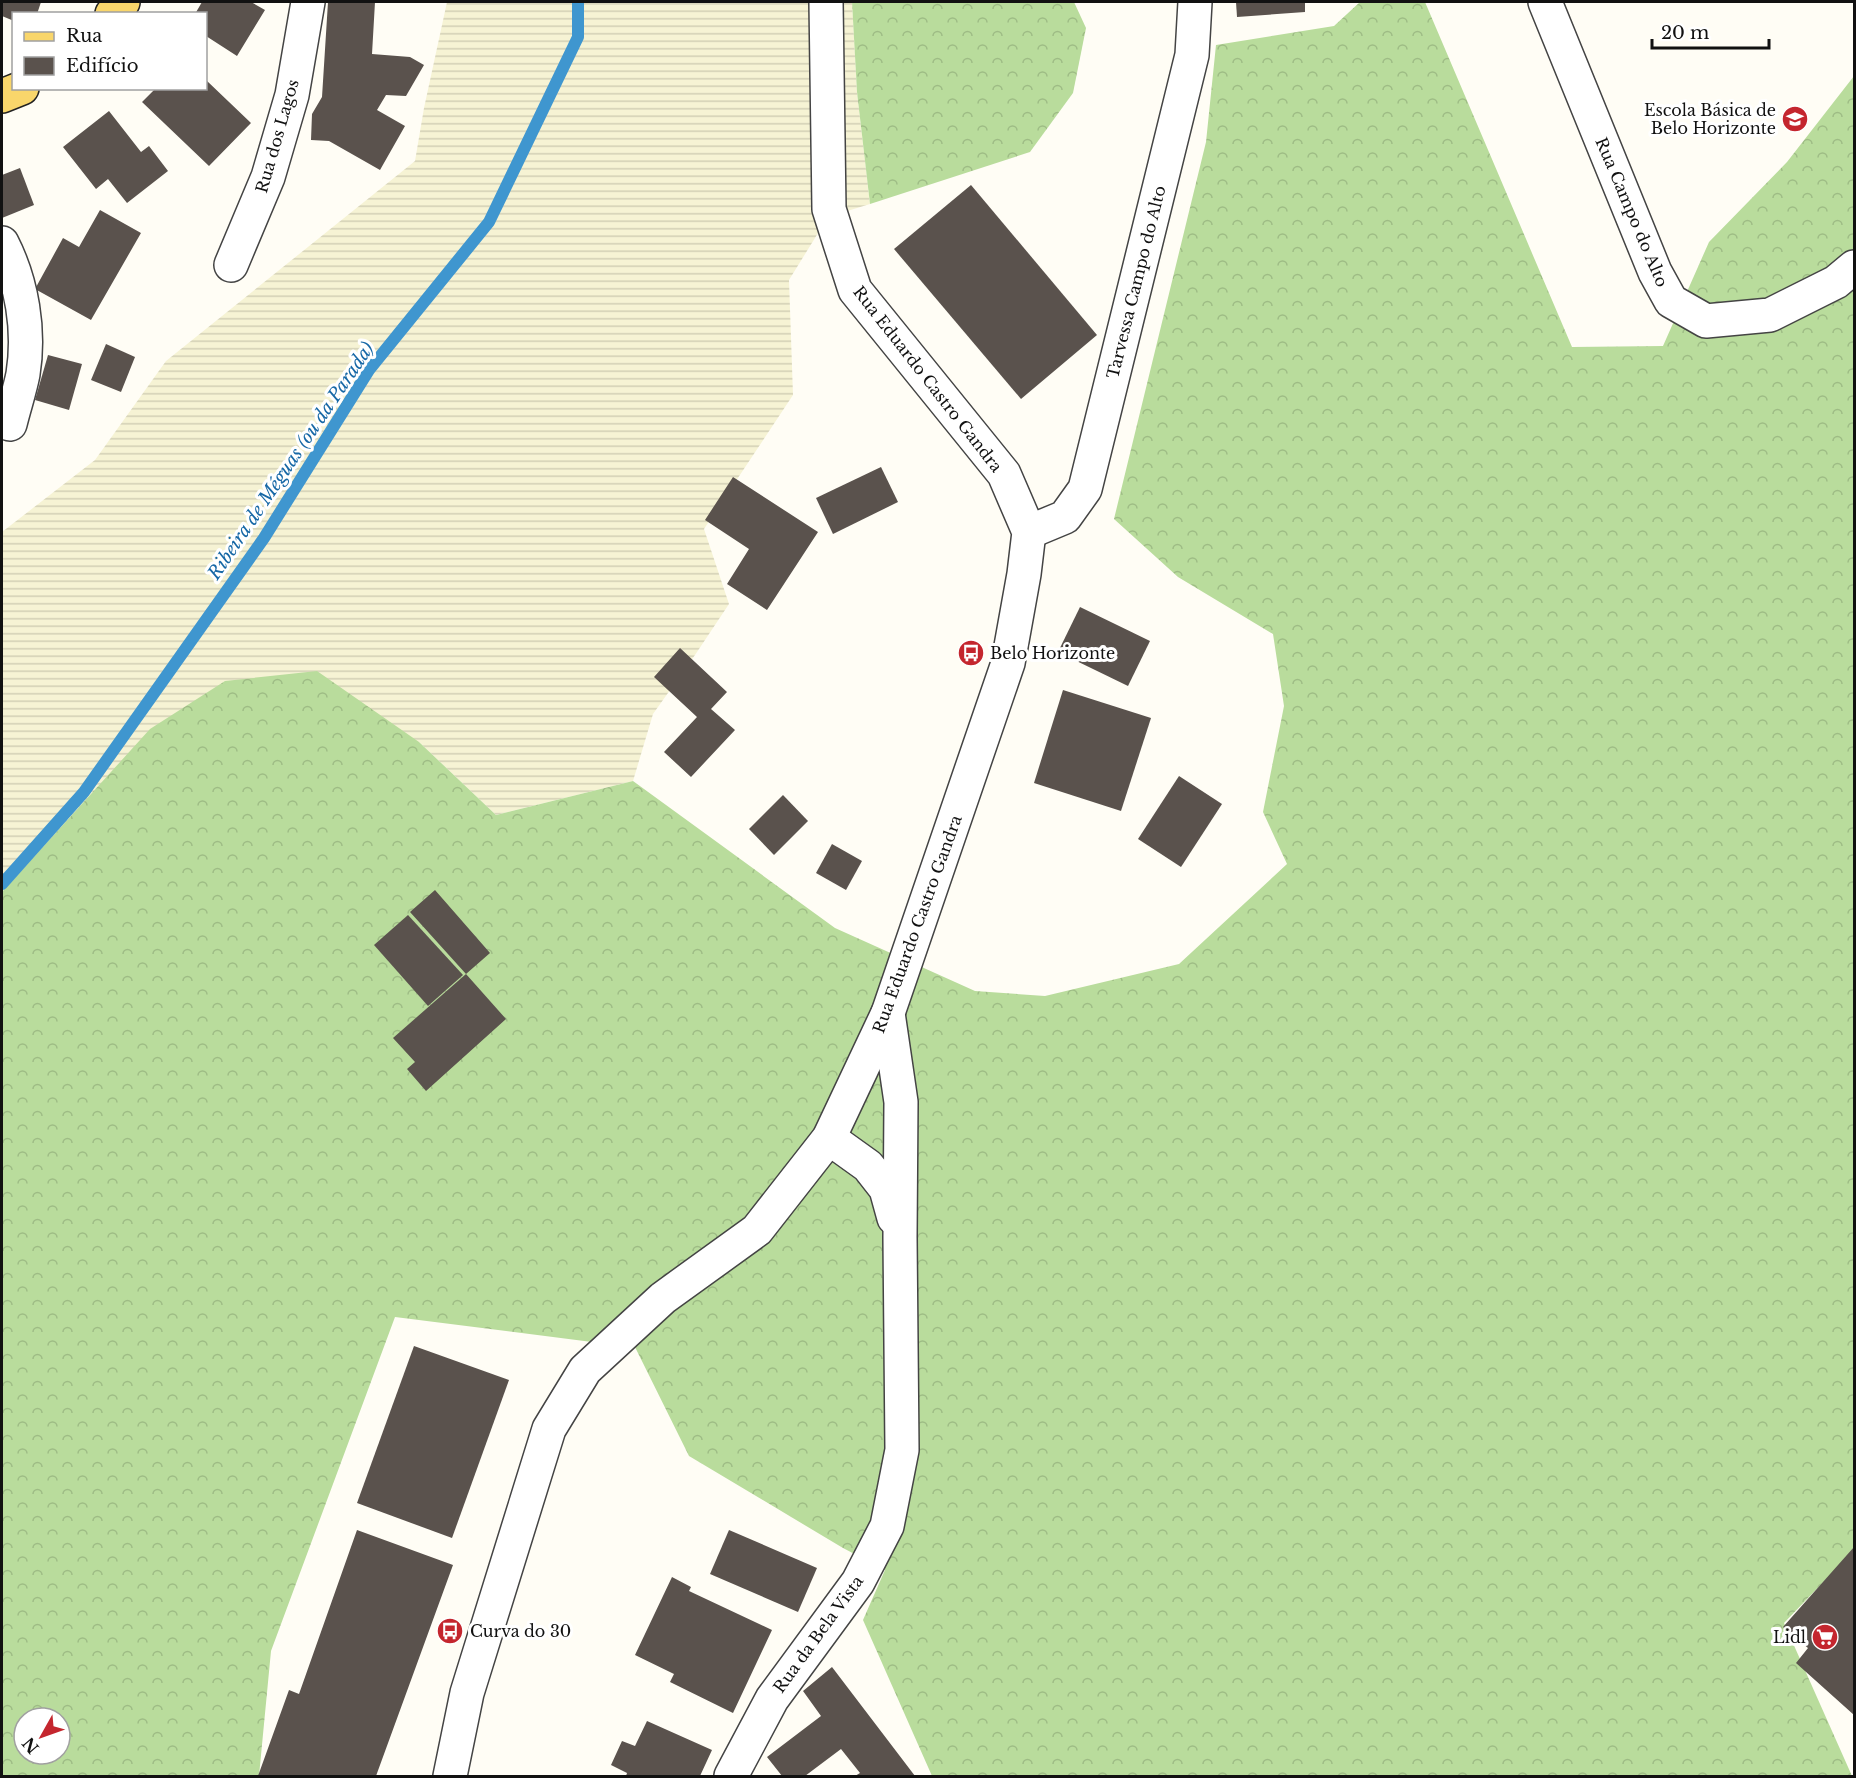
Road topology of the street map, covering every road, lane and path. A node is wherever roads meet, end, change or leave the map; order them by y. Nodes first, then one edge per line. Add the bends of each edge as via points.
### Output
1 (308, 2) edge
2 (826, 2) edge
3 (1195, 2) edge
4 (1545, 2) edge
5 (17, 90) edge
6 (2, 96) edge
7 (2, 243) edge
8 (231, 265) dead end
9 (1854, 267) edge
10 (10, 424) dead end
11 (1029, 532) junction
12 (888, 1013) junction
13 (829, 1138) junction
14 (900, 1237) junction
15 (450, 1776) edge
16 (731, 1776) edge

1 - 8 street, Rua dos Lagos via 292,94 268,177
2 - 11 street, Rua Eduardo Castro Gandra via 829,209 855,290 1004,474
3 - 11 street, Tarvessa Campo do Alto via 1192,55 1086,489 1065,517
4 - 9 street, Rua Campo do Alto via 1655,272 1671,301 1706,321 1770,315 1836,282
5 - 6 main road
7 - 10 street via 11,261 25,319 23,373
11 - 12 street, Rua Eduardo Castro Gandra via 1008,663
12 - 13 street, Rua Eduardo Castro Gandra
12 - 14 street, Rua da Bela Vista via 901,1102
13 - 14 street, Rua da Bela Vista via 868,1166 886,1189
13 - 15 street, Rua Eduardo Castro Gandra via 757,1230 663,1298 585,1370 549,1430 467,1693
14 - 16 street, Rua da Bela Vista via 902,1450 887,1526 858,1582 772,1699

